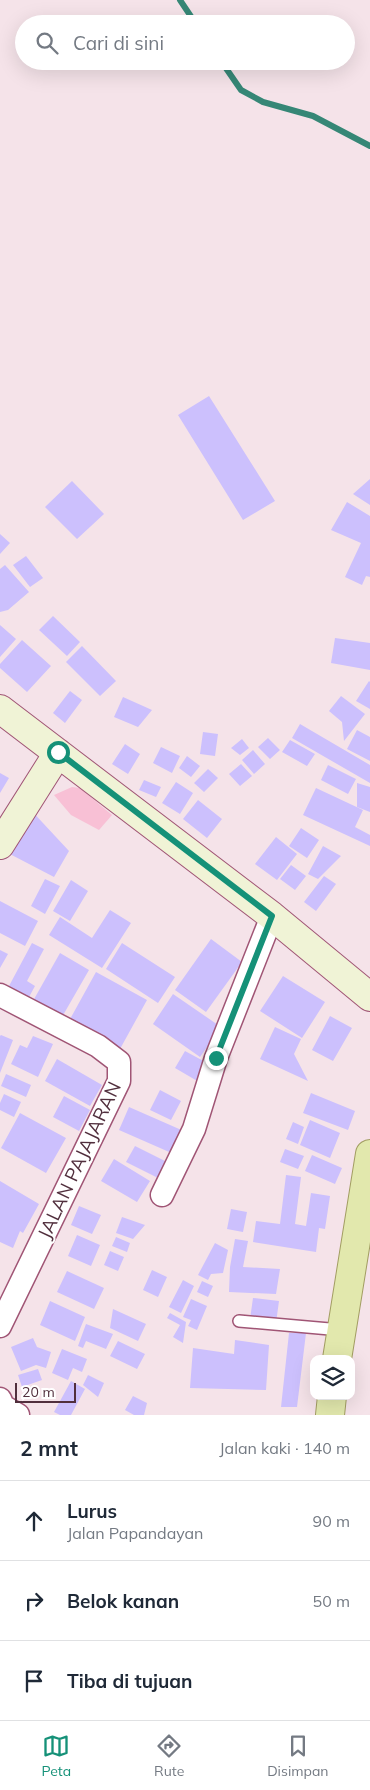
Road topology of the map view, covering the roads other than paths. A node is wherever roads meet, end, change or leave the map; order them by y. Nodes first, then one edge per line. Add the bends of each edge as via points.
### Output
1 (0, 709) edge
2 (58, 752) junction
3 (0, 845) edge
4 (272, 916) junction
5 (0, 995) edge
6 (370, 997) edge
7 (370, 1154) edge
8 (162, 1195) dead end
9 (239, 1321) dead end
10 (0, 1326) edge
11 (341, 1330) junction
12 (338, 1355) edge
13 (0, 1399) edge
14 (332, 1400) edge
15 (18, 1415) edge
16 (330, 1415) edge

1 - 2 main road
2 - 3 main road
2 - 4 main road
4 - 6 main road
4 - 8 street via 216,1058 194,1129
5 - 10 street, JALAN PAJAJARAN via 98,1046 119,1062 119,1081
7 - 11 main road
9 - 11 lane
11 - 12 main road
13 - 15 street via 3,1406
14 - 16 main road

